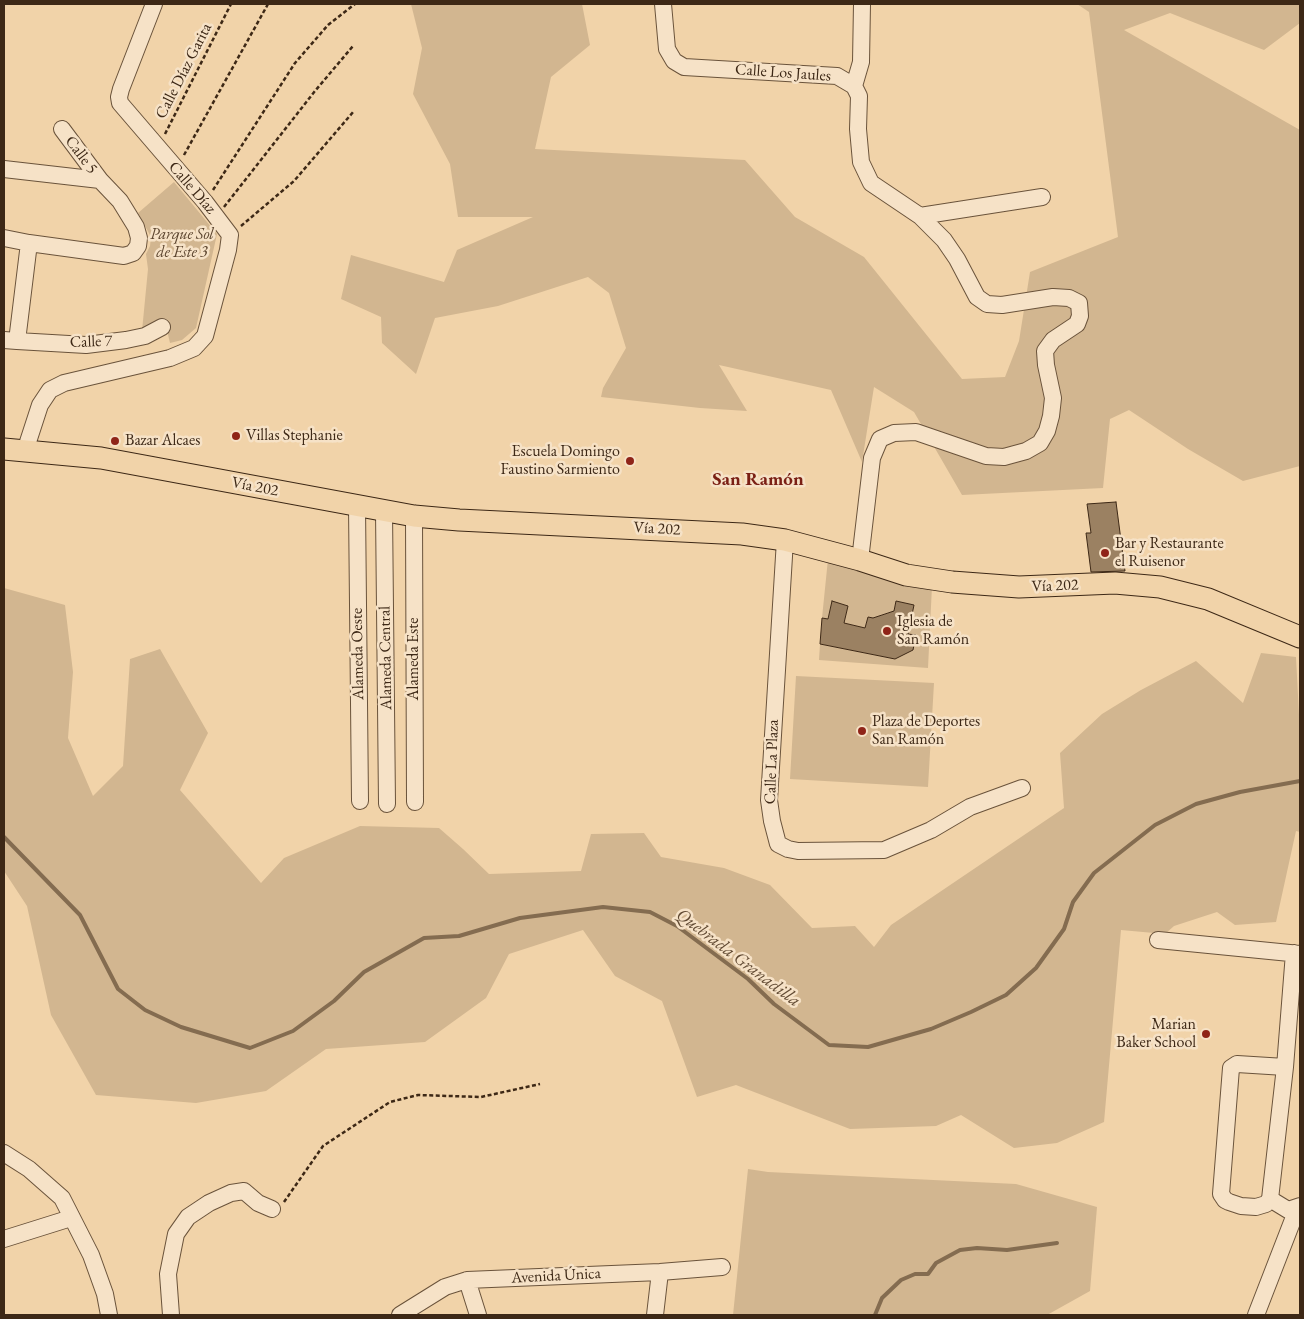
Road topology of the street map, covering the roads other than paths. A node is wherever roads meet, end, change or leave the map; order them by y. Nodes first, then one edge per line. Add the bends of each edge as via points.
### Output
1 (154, 4) edge
2 (663, 4) edge
3 (862, 4) edge
4 (854, 86) junction
5 (62, 129) dead end
6 (4, 169) edge
7 (100, 180) junction
8 (1042, 197) dead end
9 (920, 216) junction
10 (4, 238) edge
11 (29, 243) junction
12 (162, 327) dead end
13 (10, 341) edge
14 (4, 449) edge
15 (25, 451) junction
16 (357, 506) junction
17 (384, 511) junction
18 (414, 516) junction
19 (784, 540) junction
20 (860, 560) junction
21 (1300, 637) edge
22 (1022, 788) dead end
23 (360, 802) dead end
24 (415, 802) dead end
25 (387, 804) dead end
26 (1158, 940) dead end
27 (1297, 953) edge
28 (1285, 1067) junction
29 (4, 1153) edge
30 (1270, 1198) junction
31 (272, 1208) road end
32 (1300, 1208) edge
33 (71, 1218) junction
34 (4, 1239) edge
35 (722, 1267) dead end
36 (660, 1272) junction
37 (467, 1280) junction
38 (109, 1315) edge
39 (171, 1315) edge
40 (400, 1315) edge
41 (478, 1315) edge
42 (655, 1315) edge
43 (1256, 1315) edge

1 - 15 street, Calle Díaz via 119,97 120,103 230,235 204,336 194,348 170,358 64,383 50,390 40,405
2 - 4 street, Calle Los Jaules via 667,49 674,61 684,66 837,76
3 - 4 street via 861,62
4 - 9 street, Calle Los Jaules via 858,96 861,162 871,183
5 - 7 street, Calle 5
6 - 7 street
7 - 11 street, Calle 5 via 120,201 136,227 139,238 133,253 124,256
8 - 9 street
9 - 20 street, Calle Los Jaules via 944,240 977,297 986,304 1070,298 1078,303 1080,316 1077,324 1053,340 1046,351 1053,398 1047,431 1040,443 1026,451 986,456 916,432 894,433 880,440 872,458
10 - 11 street, Calle 5
11 - 13 street
12 - 13 street, Calle 7 via 144,336 86,345
14 - 15 main road, Vía 202
15 - 16 main road, Vía 202 via 110,460
16 - 17 main road, Vía 202
16 - 23 street, Alameda Oeste
17 - 18 main road, Vía 202
17 - 25 street, Alameda Central
18 - 19 main road, Vía 202 via 742,534
18 - 24 street, Alameda Este
19 - 20 main road, Vía 202
19 - 22 street, Calle La Plaza via 769,800 778,844 798,851 884,850 931,830 970,807
20 - 21 main road, Vía 202 via 906,575 952,582 1019,587 1116,583 1160,586 1208,599
26 - 27 street
27 - 28 street
28 - 30 street
28 - 30 street via 1237,1064 1231,1068 1222,1197 1236,1205 1256,1207 1266,1204
29 - 33 street via 50,1186 62,1198
30 - 32 street via 1288,1210
31 - 39 street via 258,1203 244,1192 232,1193 188,1217 176,1234 168,1274
32 - 43 street
33 - 34 street
33 - 38 street via 91,1255
35 - 36 street, Avenida Única
36 - 37 street, Avenida Única
36 - 42 street
37 - 40 street, Avenida Única via 445,1287
37 - 41 street

